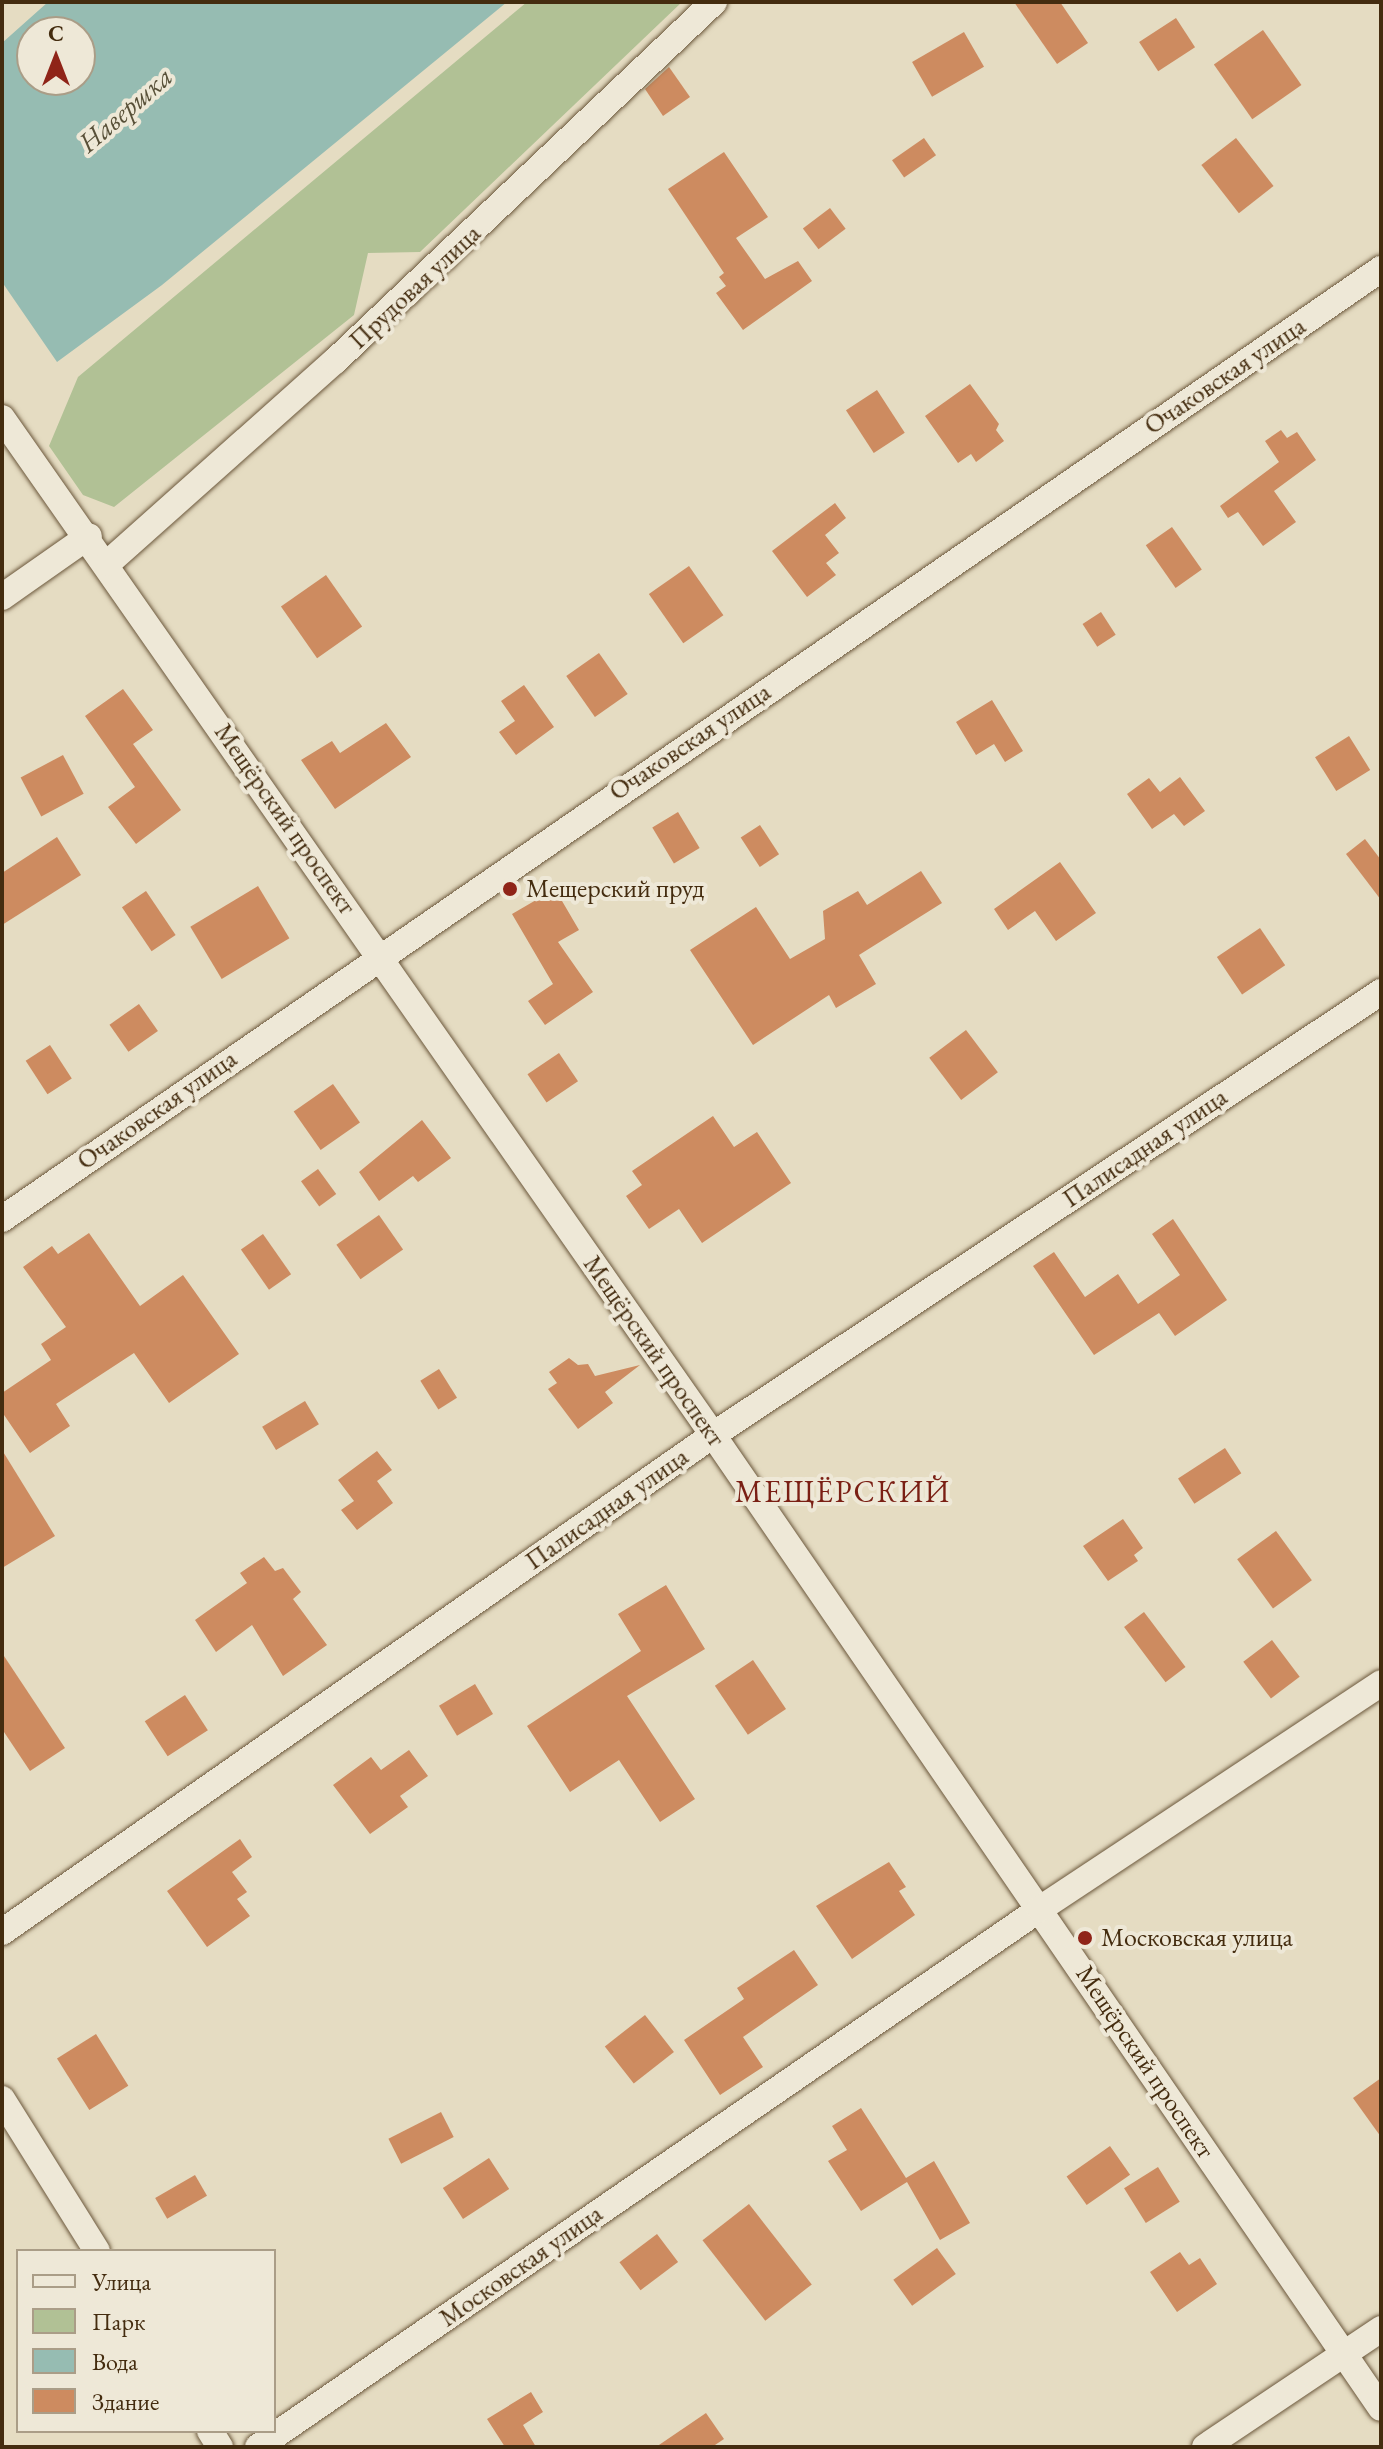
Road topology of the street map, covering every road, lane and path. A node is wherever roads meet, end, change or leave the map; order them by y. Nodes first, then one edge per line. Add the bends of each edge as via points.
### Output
1 (714, 2) edge
2 (1381, 269) edge
3 (2, 418) edge
4 (89, 536) junction
5 (108, 563) junction
6 (2, 597) edge
7 (379, 955) junction
8 (1381, 992) edge
9 (2, 1219) edge
10 (713, 1435) junction
11 (1381, 1683) edge
12 (1040, 1909) junction
13 (2, 1932) edge
14 (2, 2099) edge
15 (96, 2249) edge
16 (1381, 2329) edge
17 (1344, 2355) junction
18 (1381, 2408) edge
19 (258, 2447) edge
20 (1205, 2447) edge

1 - 5 street, Прудовая улица via 335,361
2 - 7 street, Очаковская улица
3 - 4 street, Мещёрский проспект
4 - 5 street, Мещёрский проспект
4 - 6 street
5 - 7 street, Мещёрский проспект
7 - 9 street, Очаковская улица
7 - 10 street, Мещёрский проспект
8 - 10 street, Палисадная улица
10 - 12 street, Мещёрский проспект
10 - 13 street, Палисадная улица
11 - 12 street, Московская улица
12 - 17 street, Мещёрский проспект
12 - 19 street, Московская улица
14 - 15 street
16 - 17 street
17 - 18 street, Мещёрский проспект
17 - 20 street

